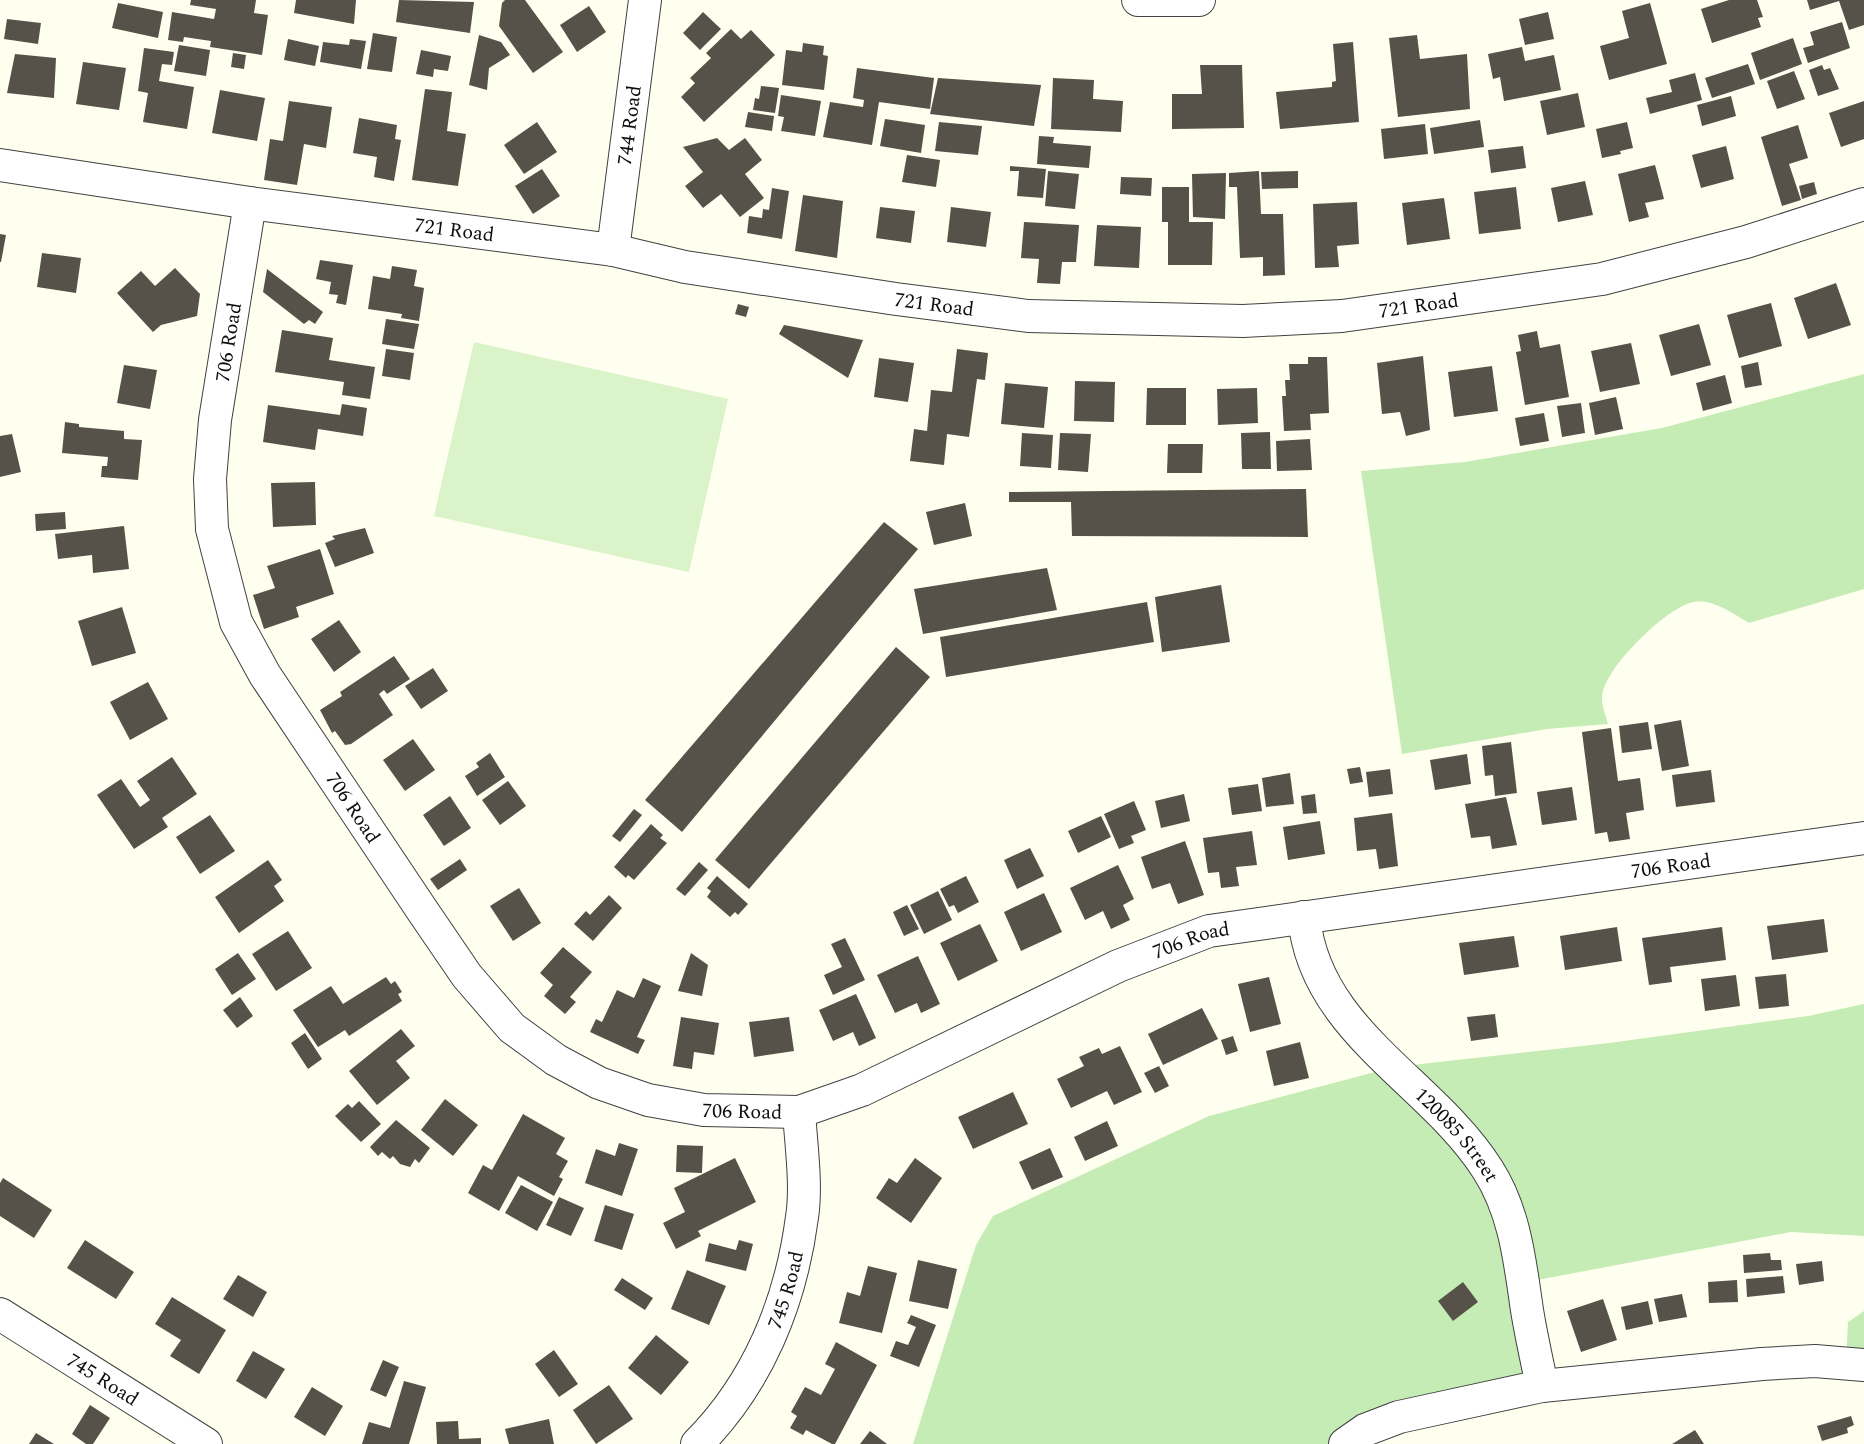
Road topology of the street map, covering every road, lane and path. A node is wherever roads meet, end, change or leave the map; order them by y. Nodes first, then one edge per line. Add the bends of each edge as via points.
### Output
1 (645, 0) edge
2 (1138, 0) edge
3 (1199, 0) edge
4 (0, 165) edge
5 (250, 202) junction
6 (1864, 204) edge
7 (613, 250) junction
8 (1864, 838) edge
9 (1304, 917) junction
10 (799, 1112) junction
11 (0, 1314) edge
12 (1864, 1365) edge
13 (1542, 1386) junction
14 (206, 1444) edge
15 (697, 1444) edge
16 (1345, 1444) edge

1 - 7 street, 744 Road
2 - 3 street
4 - 5 street, 721 Road
5 - 7 street, 721 Road
5 - 10 street, 706 Road via 215,420 211,499 212,529 236,622 265,675 467,976 512,1028 556,1060 598,1083 648,1100 704,1110
6 - 7 street, 721 Road via 1746,242 1602,279 1342,316 1243,321 1028,316 778,283
8 - 9 street, 706 Road
9 - 10 street, 706 Road via 1209,931 1160,948 862,1090
9 - 13 street, 120085 Street via 1306,941 1319,974 1350,1020 1385,1061 1457,1130 1489,1171 1502,1196 1525,1280
10 - 15 street, 745 Road via 803,1215 773,1335 745,1385
11 - 14 street, 745 Road
12 - 13 street via 1815,1361 1762,1364
13 - 16 street via 1399,1417 1365,1430

